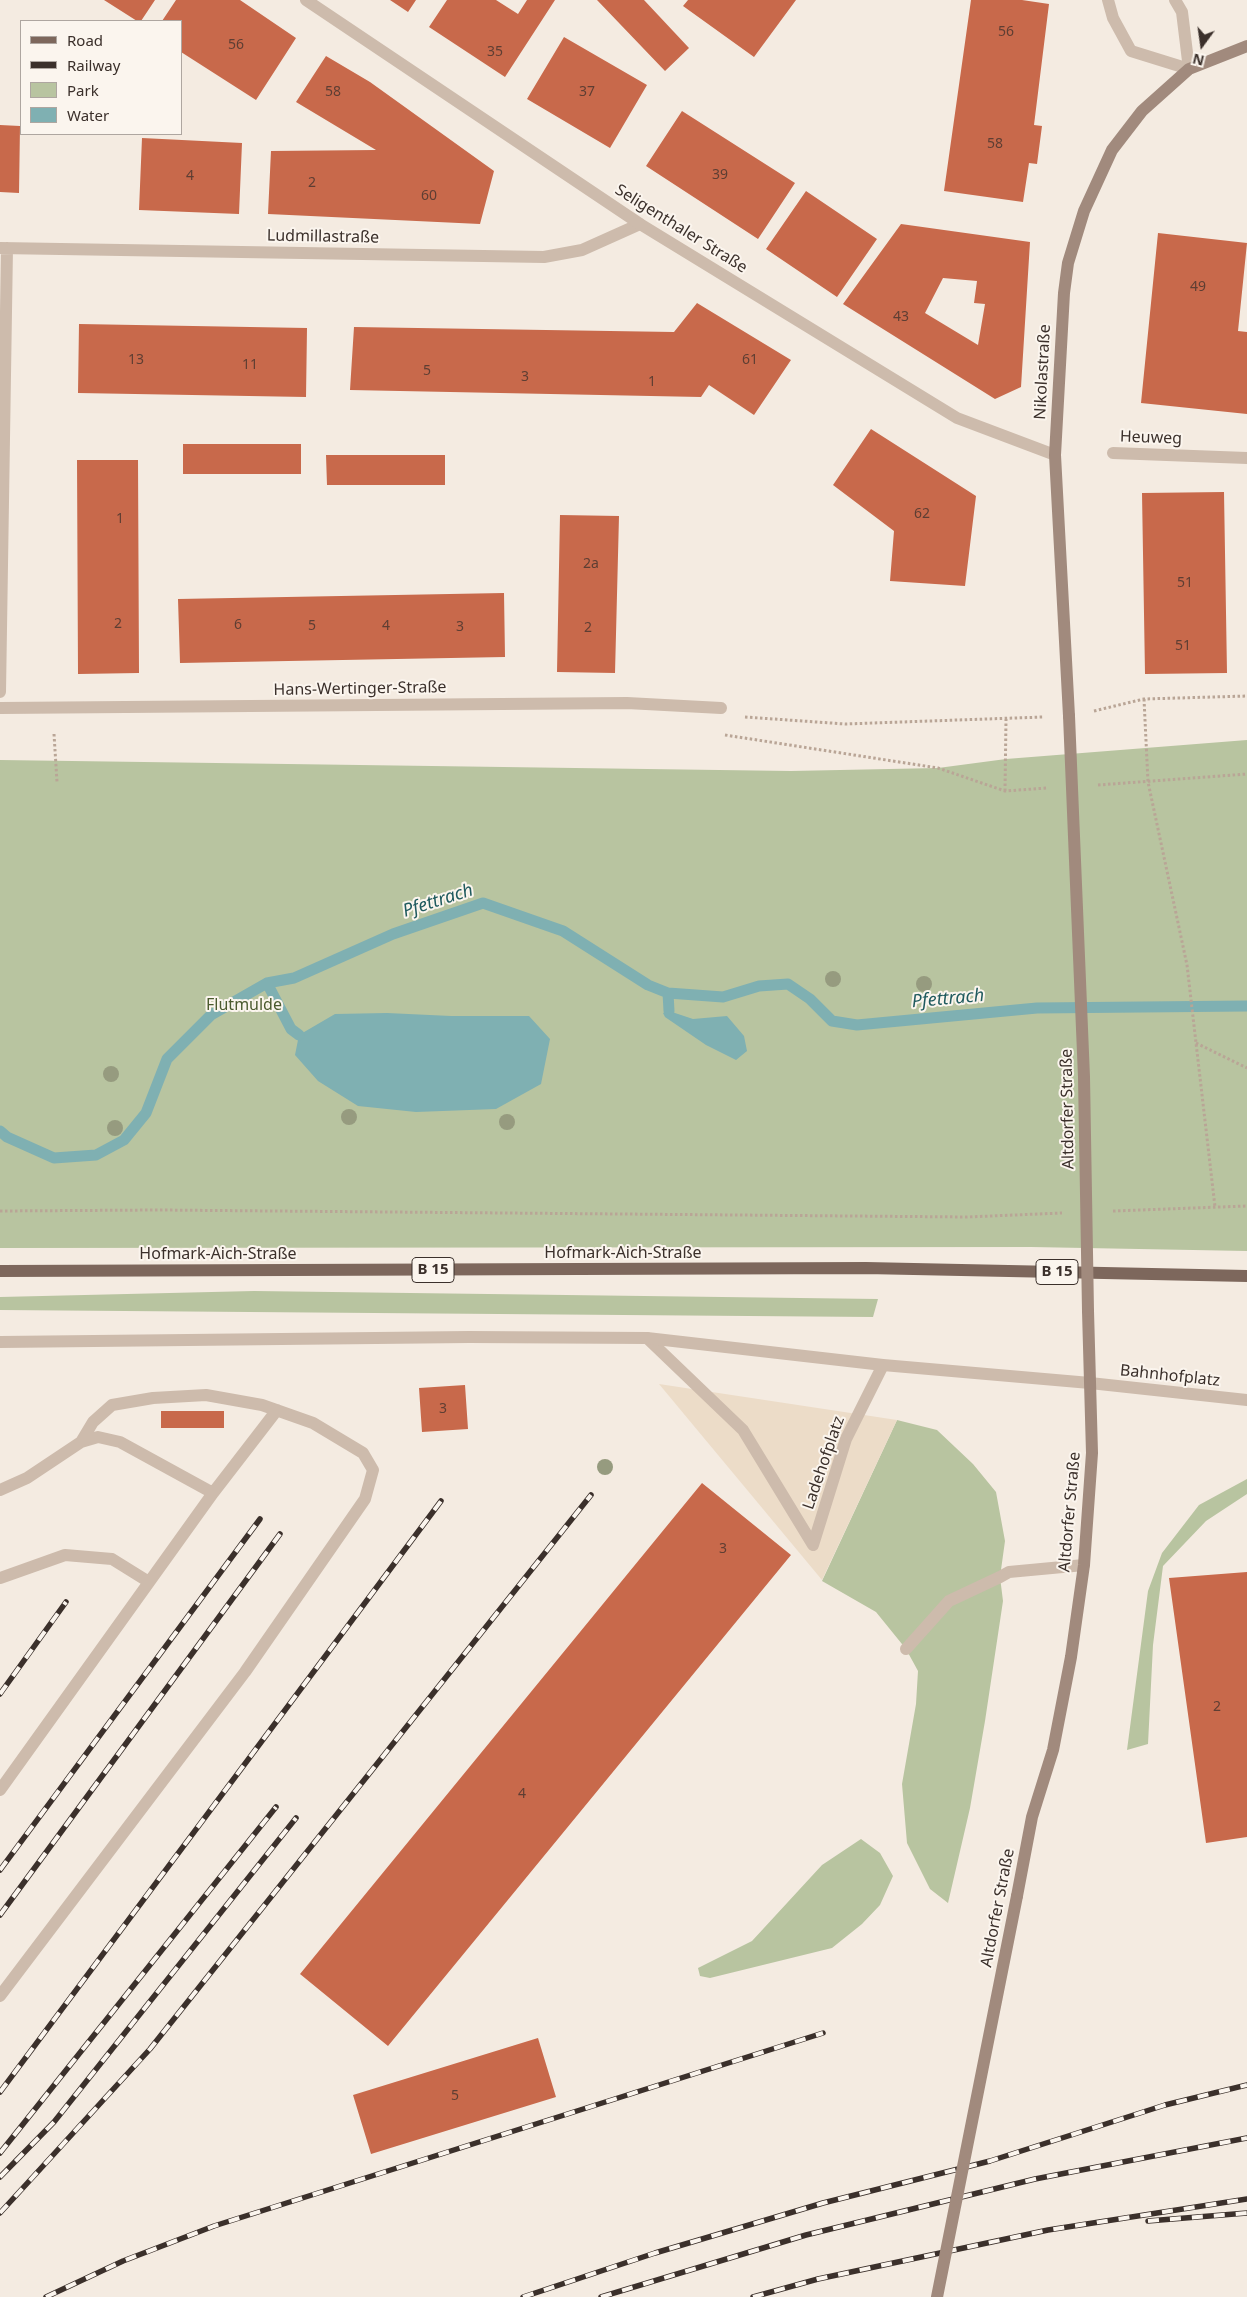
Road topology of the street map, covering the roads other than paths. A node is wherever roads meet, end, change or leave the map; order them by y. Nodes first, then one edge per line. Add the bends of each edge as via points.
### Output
1 (306, 0) edge
2 (1108, 0) edge
3 (1175, 0) edge
4 (1247, 46) edge
5 (1189, 69) junction
6 (640, 224) junction
7 (4, 248) edge
8 (1113, 453) dead end
9 (1055, 455) junction
10 (1247, 458) edge
11 (0, 692) edge
12 (0, 708) edge
13 (721, 708) road end
14 (1069, 716) joint
15 (0, 1271) edge
16 (1247, 1276) edge
17 (647, 1338) junction
18 (0, 1342) edge
19 (883, 1366) junction
20 (1090, 1383) junction
21 (1247, 1400) edge
22 (277, 1410) junction
23 (81, 1442) junction
24 (0, 1490) edge
25 (213, 1493) junction
26 (1084, 1565) junction
27 (0, 1578) edge
28 (149, 1582) junction
29 (906, 1648) dead end
30 (0, 1790) edge
31 (0, 1996) edge
32 (937, 2297) edge

1 - 6 street, Seligenthaler Straße
2 - 5 street via 1113,18 1131,51
3 - 5 street via 1182,12
4 - 5 main road
5 - 9 main road, Nikolastraße via 1142,111 1112,150 1084,211 1068,264 1064,293
6 - 7 street, Ludmillastraße via 582,250 544,257
6 - 9 street, Seligenthaler Straße via 957,418
7 - 11 street
8 - 10 street, Heuweg
9 - 14 main road, Nikolastraße
12 - 13 street, Hans-Wertinger-Straße via 626,703
14 - 20 main road, Altdorfer Straße, bridge via 1084,1077
15 - 16 main road, Hofmark-Aich-Straße / B 15 via 866,1268
17 - 18 street
17 - 19 street
17 - 19 street, Ladehofplatz via 742,1430 814,1545 846,1439
19 - 20 street
20 - 21 street, Bahnhofplatz
20 - 26 main road, Altdorfer Straße via 1092,1452
22 - 23 street via 206,1395 153,1398 112,1405 93,1422
22 - 25 street
22 - 31 street via 313,1423 363,1453 373,1470 365,1499 245,1672
23 - 24 street via 27,1478
23 - 25 street via 98,1437 120,1442
25 - 28 street
26 - 29 street via 1009,1572 949,1601
26 - 32 main road, Altdorfer Straße, bridge via 1053,1750 1032,1817
27 - 28 street via 65,1555 112,1559
28 - 30 street

